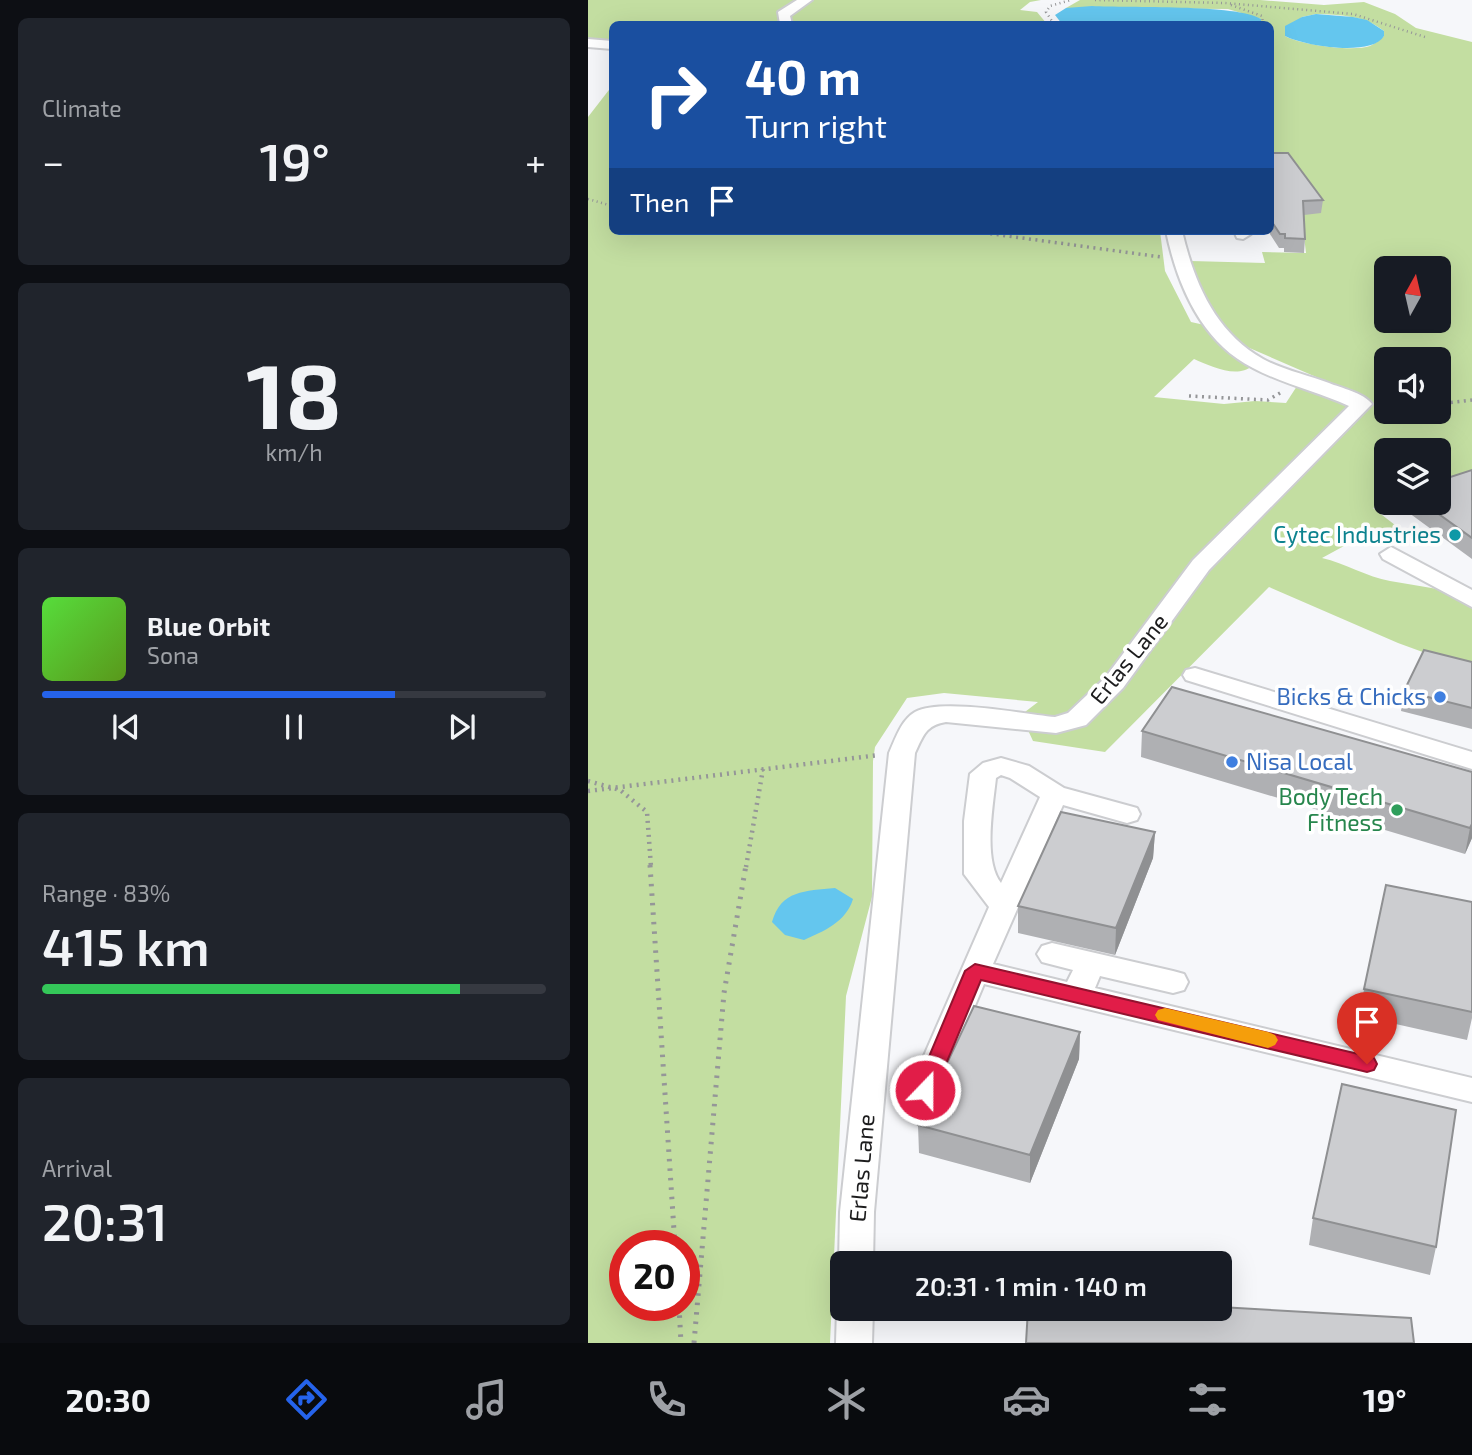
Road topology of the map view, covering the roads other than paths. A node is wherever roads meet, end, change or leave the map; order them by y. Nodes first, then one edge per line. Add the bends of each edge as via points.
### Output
1 (806, 0) edge
2 (785, 21) edge
3 (588, 43) edge
4 (609, 45) edge
5 (1175, 235) edge
6 (1391, 554) dead end
7 (1472, 600) edge
8 (1195, 675) dead end
9 (1472, 761) edge
10 (1055, 794) junction
11 (1127, 814) dead end
12 (1005, 908) junction
13 (1052, 954) dead end
14 (1091, 963) junction
15 (975, 971) junction
16 (1172, 982) dead end
17 (1077, 994) junction
18 (925, 1090) dead end
19 (1472, 1090) edge
20 (856, 1251) edge
21 (855, 1321) edge
22 (854, 1343) edge

1 - 2 street via 783,15
3 - 4 street
5 - 20 street, Erlas Lane via 1178,257 1206,318 1227,340 1254,362 1362,404 1201,565 1114,683 1077,719 1056,725 946,714 925,718 915,726 902,752
6 - 7 street
8 - 9 street
10 - 11 street
10 - 12 street
10 - 12 street via 1010,766 991,767 983,774 978,874
12 - 15 street
13 - 14 street
14 - 16 street
14 - 17 street
15 - 17 street
15 - 18 street
17 - 19 street
21 - 22 street

